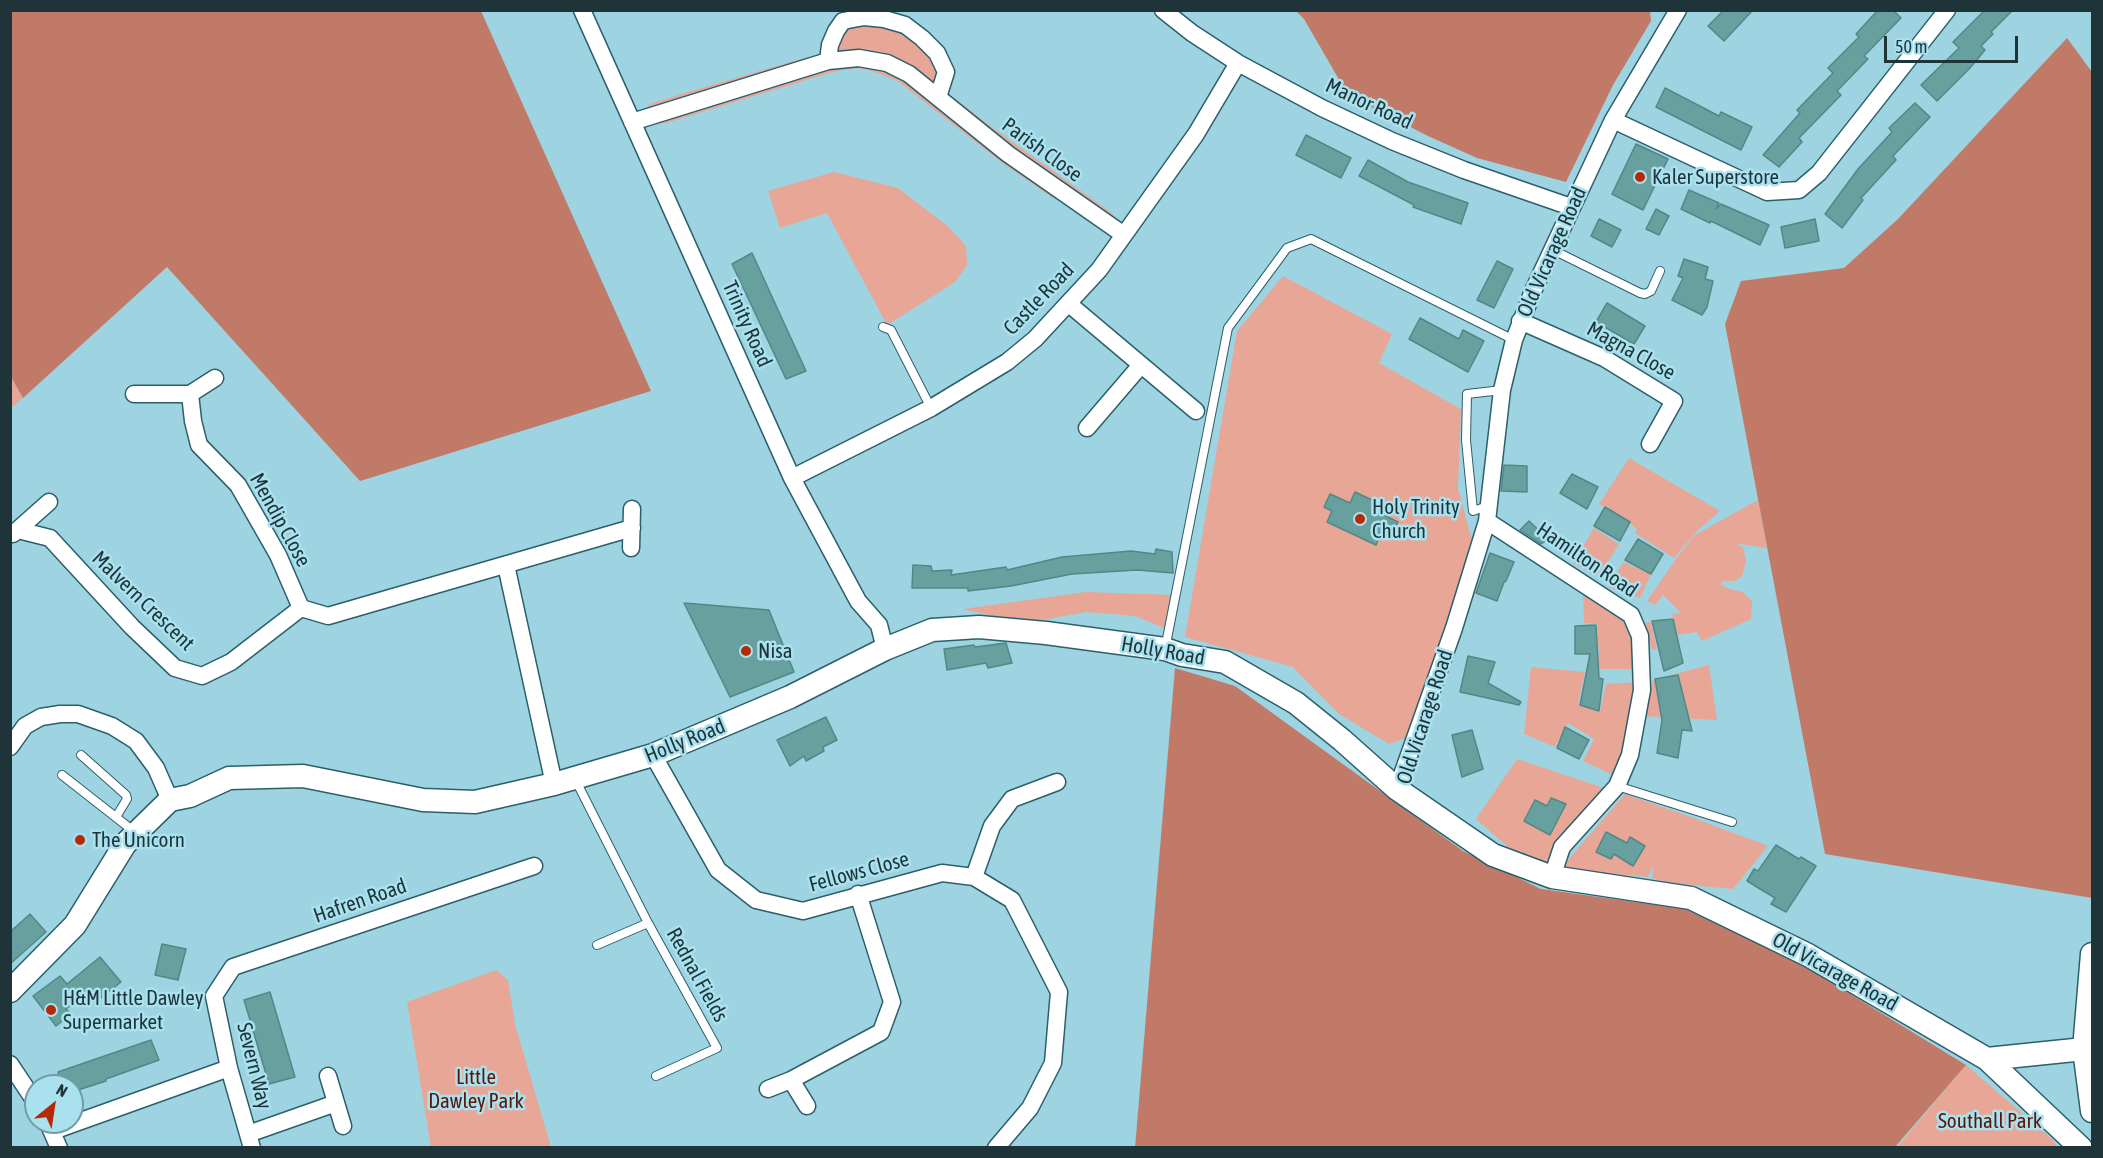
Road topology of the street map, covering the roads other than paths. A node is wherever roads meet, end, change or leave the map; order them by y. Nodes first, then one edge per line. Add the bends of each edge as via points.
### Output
1 (582, 10) edge
2 (1163, 10) edge
3 (1678, 10) edge
4 (1947, 10) edge
5 (828, 61) junction
6 (1238, 63) junction
7 (938, 97) junction
8 (1613, 120) junction
9 (632, 122) junction
10 (1571, 207) junction
11 (1124, 235) junction
12 (1553, 250) junction
13 (1660, 271) dead end
14 (1069, 304) junction
15 (1521, 321) junction
16 (883, 327) dead end
17 (1514, 340) junction
18 (1142, 365) junction
19 (215, 378) dead end
20 (1502, 390) junction
21 (135, 394) dead end
22 (190, 394) junction
23 (931, 408) junction
24 (1196, 411) dead end
25 (1087, 428) dead end
26 (1650, 444) dead end
27 (792, 478) junction
28 (48, 502) dead end
29 (632, 510) dead end
30 (1488, 514) junction
31 (632, 528) junction
32 (14, 533) edge
33 (632, 548) dead end
34 (506, 565) junction
35 (301, 608) junction
36 (885, 648) junction
37 (1165, 650) junction
38 (10, 747) edge
39 (81, 755) dead end
40 (653, 755) junction
41 (62, 775) dead end
42 (565, 781) junction
43 (1057, 782) dead end
44 (1617, 786) junction
45 (1397, 789) junction
46 (170, 800) junction
47 (116, 817) junction
48 (1732, 822) dead end
49 (136, 834) junction
50 (534, 866) dead end
51 (974, 877) junction
52 (1552, 878) junction
53 (858, 894) junction
54 (648, 923) junction
55 (597, 945) dead end
56 (2092, 954) edge
57 (10, 991) edge
58 (214, 996) joint
59 (2084, 1049) junction
60 (1987, 1059) junction
61 (10, 1064) edge
62 (229, 1068) junction
63 (328, 1076) dead end
64 (656, 1077) dead end
65 (791, 1080) junction
66 (24, 1085) edge
67 (768, 1089) dead end
68 (336, 1102) junction
69 (807, 1106) dead end
70 (2092, 1111) edge
71 (84, 1115) edge
72 (343, 1126) dead end
73 (250, 1141) edge
74 (996, 1148) edge
75 (2081, 1148) edge

1 - 9 street, Trinity Road
2 - 6 street, Manor Road
3 - 8 street, Old Vicarage Road
4 - 8 street via 1819,173 1799,190 1767,192
5 - 7 street, Parish Close via 859,58 887,63 909,74
5 - 7 street via 830,45 843,21 864,17 904,25 936,53 946,72
5 - 9 street, Parish Close
6 - 10 street, Manor Road via 1392,141
6 - 11 street, Castle Road via 1196,134
7 - 11 street, Parish Close via 1008,154
8 - 10 street, Old Vicarage Road
9 - 27 street, Trinity Road
10 - 12 street, Old Vicarage Road
11 - 14 street, Castle Road
12 - 13 lane via 1645,294 1655,285
12 - 15 street, Old Vicarage Road
14 - 18 street
14 - 23 street, Castle Road via 1007,362
15 - 17 street, Old Vicarage Road
15 - 26 street, Magna Close via 1604,358 1674,401
16 - 23 lane via 891,330
17 - 20 street, Old Vicarage Road
17 - 37 lane via 1311,239 1287,248 1228,328
18 - 24 street
18 - 25 street
19 - 22 street
20 - 30 street, Old Vicarage Road
20 - 30 lane via 1467,394 1466,440 1473,511
21 - 22 street
22 - 35 street, Mendip Close via 199,445 238,485 278,555
23 - 27 street, Castle Road
27 - 36 street, Trinity Road via 858,601 879,625
28 - 32 street, Malvern Crescent
29 - 31 street
30 - 44 street, Hamilton Road via 1631,615 1640,636 1642,690 1630,754
30 - 45 street, Old Vicarage Road via 1454,628
31 - 33 street
31 - 34 street
32 - 35 street, Malvern Crescent via 50,538 175,668 202,676 231,662
34 - 35 street via 328,616
34 - 42 street
36 - 37 street, Holly Road via 932,630 979,627
36 - 40 street, Holly Road via 790,697
37 - 45 street, Holly Road via 1225,662 1296,704
38 - 46 street via 25,726 41,717 78,714 112,726 136,741 156,768
39 - 47 lane via 126,795
40 - 42 street, Holly Road
40 - 53 street, Fellows Close via 718,870 756,900 803,911
41 - 47 lane
42 - 46 street, Holly Road via 475,802 423,801 303,776 229,778 190,796
42 - 54 lane, Rednal Fields
43 - 51 street via 1012,800 992,826
44 - 48 lane
44 - 52 street, Hamilton Road via 1562,847
45 - 52 street, Old Vicarage Road via 1493,855
46 - 49 street, Holly Road
47 - 49 lane
49 - 57 street, Holly Road via 125,844 75,925
50 - 58 street, Hafren Road via 234,967
51 - 53 street, Fellows Close via 942,873
51 - 74 street, Fellows Close via 1012,900 1059,992 1053,1063 1030,1108
52 - 60 street, Old Vicarage Road via 1691,898 1808,955
53 - 65 street via 892,1002 882,1032
54 - 55 lane, Rednal Fields
54 - 64 lane, Rednal Fields via 717,1048
56 - 59 street
58 - 62 street, Severn Way
59 - 60 street
59 - 70 street
60 - 75 street, Old Vicarage Road
61 - 66 street
62 - 71 street
62 - 73 street, Severn Way
63 - 68 street
65 - 67 street
65 - 69 street
68 - 72 street
68 - 73 street

